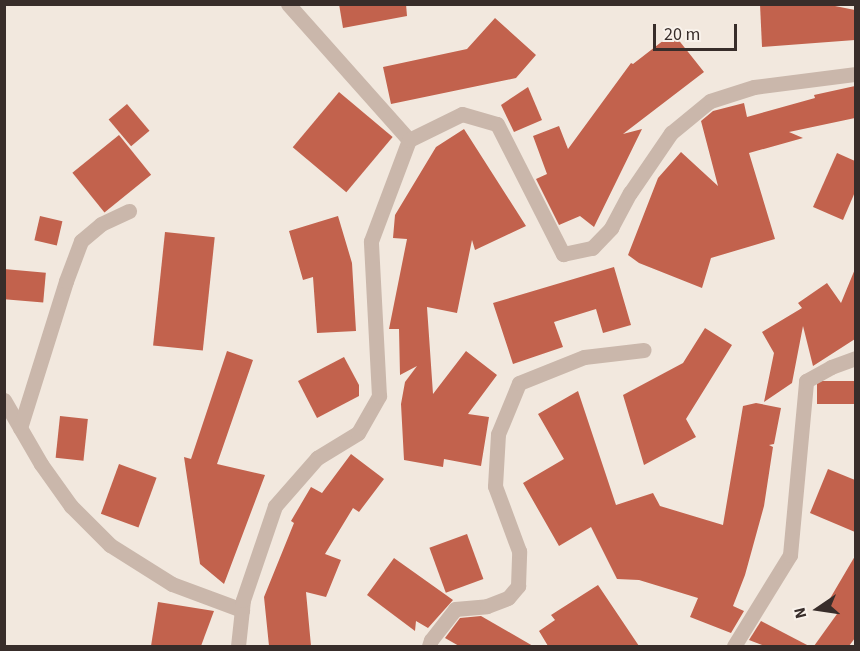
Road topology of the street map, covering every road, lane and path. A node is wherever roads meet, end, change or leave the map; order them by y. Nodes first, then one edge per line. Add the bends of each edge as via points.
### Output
1 (288, 4) edge
2 (855, 74) edge
3 (408, 140) junction
4 (129, 211) dead end
5 (644, 350) dead end
6 (855, 358) edge
7 (4, 400) edge
8 (20, 428) junction
9 (242, 610) junction
10 (238, 646) edge
11 (429, 646) edge
12 (734, 646) edge

1 - 3 street
2 - 3 street via 754,87 710,101 671,133 611,228 592,248 563,254 496,124 462,114
3 - 9 street via 371,241 379,396 358,433 317,458 275,506
4 - 8 street via 101,224 81,241
5 - 11 street via 584,357 519,383 498,434 495,486 519,551 518,586 508,598 487,606 455,609
6 - 12 street via 806,381 790,555
7 - 8 street
8 - 9 street via 71,506 110,545 172,584
9 - 10 street

